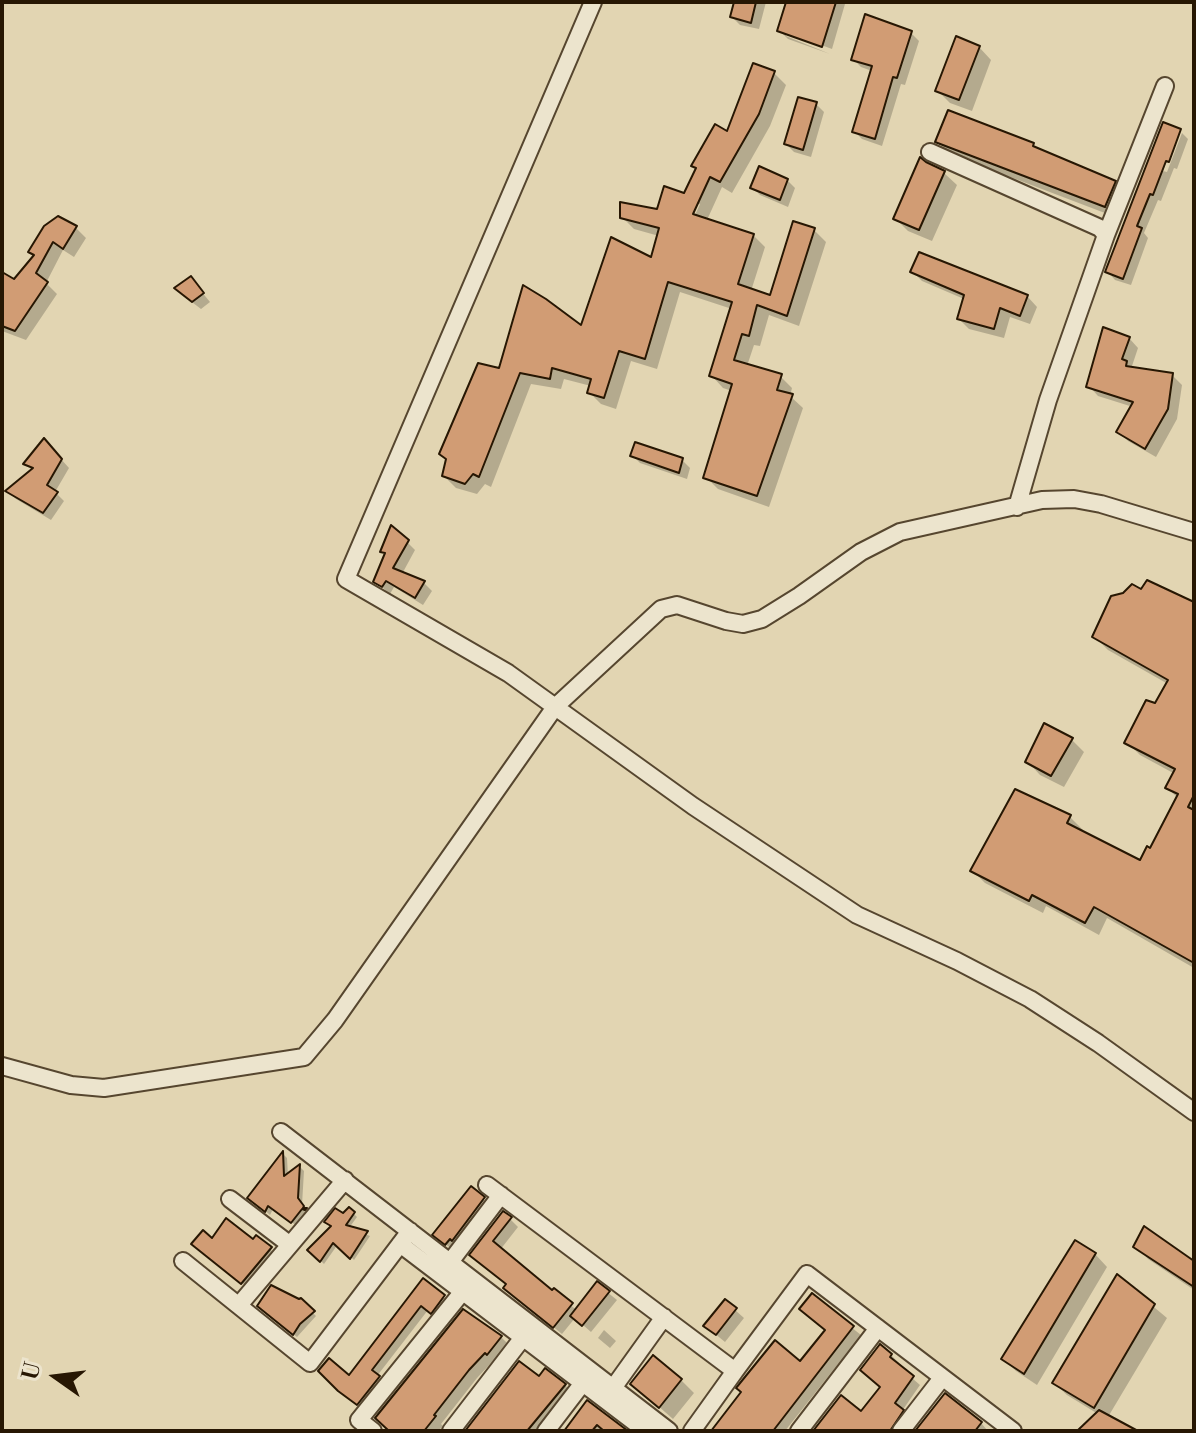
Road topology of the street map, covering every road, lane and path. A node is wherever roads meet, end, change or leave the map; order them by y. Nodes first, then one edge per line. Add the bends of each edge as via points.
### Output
1 (593, 2) edge
2 (1165, 86) dead end
3 (930, 152) dead end
4 (1106, 235) junction
5 (1017, 507) junction
6 (1194, 532) edge
7 (555, 707) junction
8 (2, 1066) edge
9 (1194, 1112) edge
10 (281, 1132) dead end
11 (345, 1180) junction
12 (487, 1185) dead end
13 (501, 1195) junction
14 (230, 1199) dead end
15 (405, 1237) junction
16 (289, 1244) junction
17 (183, 1261) dead end
18 (439, 1268) junction
19 (467, 1286) junction
20 (240, 1304) junction
21 (664, 1317) junction
22 (878, 1328) junction
23 (527, 1332) junction
24 (735, 1371) junction
25 (587, 1378) junction
26 (942, 1378) junction
27 (609, 1394) junction
28 (992, 1425) edge
29 (657, 1429) edge
30 (373, 1431) edge
31 (451, 1431) edge
32 (546, 1431) edge
33 (692, 1431) edge
34 (799, 1431) edge
35 (901, 1431) edge
36 (1013, 1431) edge

1 - 7 street via 346,579 472,651
2 - 4 street
3 - 4 street
4 - 5 street
5 - 6 street via 1074,499
5 - 7 street via 900,532 762,619 743,624 677,605 661,609
7 - 8 street via 304,1057 104,1088 71,1085
7 - 9 street via 857,915 1030,999
10 - 11 street
11 - 15 street
11 - 16 street
12 - 13 street
13 - 18 street
13 - 21 street
14 - 16 street
15 - 18 street
15 - 20 street via 310,1363
16 - 20 street
17 - 20 street
18 - 19 street
19 - 23 street
19 - 30 street via 359,1420
21 - 24 street
21 - 27 street
22 - 24 street via 807,1274
22 - 26 street
22 - 34 street
23 - 25 street
23 - 31 street
24 - 33 street
25 - 27 street
25 - 32 street
26 - 28 street
26 - 35 street
27 - 29 street
28 - 36 street

